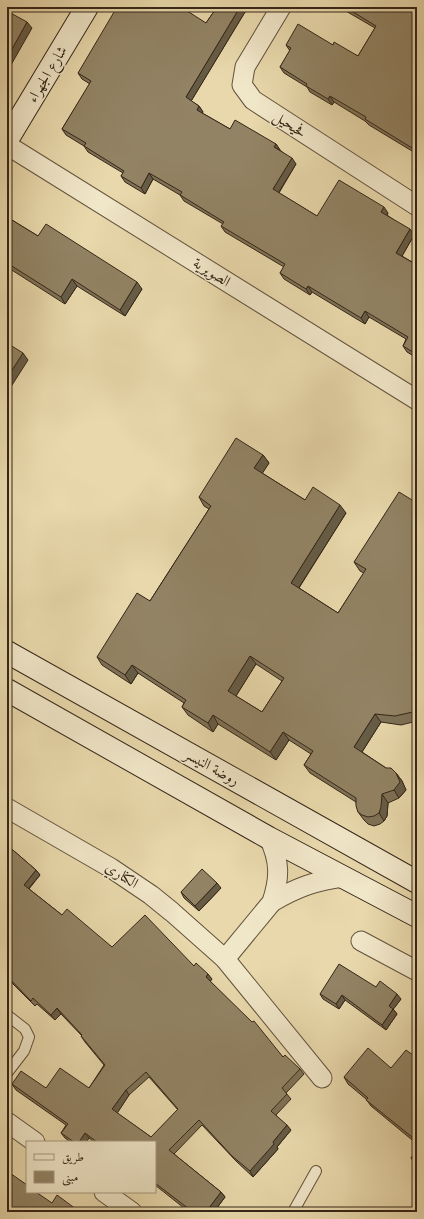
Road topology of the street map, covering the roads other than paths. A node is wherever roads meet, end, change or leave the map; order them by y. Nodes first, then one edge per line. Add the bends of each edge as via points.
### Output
1 (87, 7) edge
2 (281, 7) edge
3 (7, 140) edge
4 (7, 145) edge
5 (417, 206) edge
6 (417, 400) edge
7 (7, 652) edge
8 (7, 690) edge
9 (7, 808) edge
10 (269, 838) junction
11 (345, 878) junction
12 (417, 882) edge
13 (272, 902) junction
14 (417, 916) edge
15 (361, 941) dead end
16 (224, 959) junction
17 (417, 971) edge
18 (7, 1015) edge
19 (7, 1073) edge
20 (322, 1078) dead end
21 (7, 1122) edge
22 (34, 1141) edge
23 (316, 1171) dead end
24 (105, 1193) edge
25 (132, 1212) edge
26 (293, 1212) edge

1 - 3 street, شارع الجهراء
2 - 5 street, فحيحيل via 245,67 242,85 253,100
4 - 6 street, الصويرية
7 - 12 street, روضة النيسر
8 - 10 street
9 - 16 street, الكناري via 111,868 151,895
10 - 11 street
10 - 13 street via 277,859 278,870 278,881
11 - 13 street via 326,879 307,885
11 - 14 street
13 - 16 street
15 - 17 street
16 - 20 street, الكناري
18 - 19 lane via 25,1029 29,1037 24,1051
21 - 22 street
23 - 26 lane
24 - 25 street

